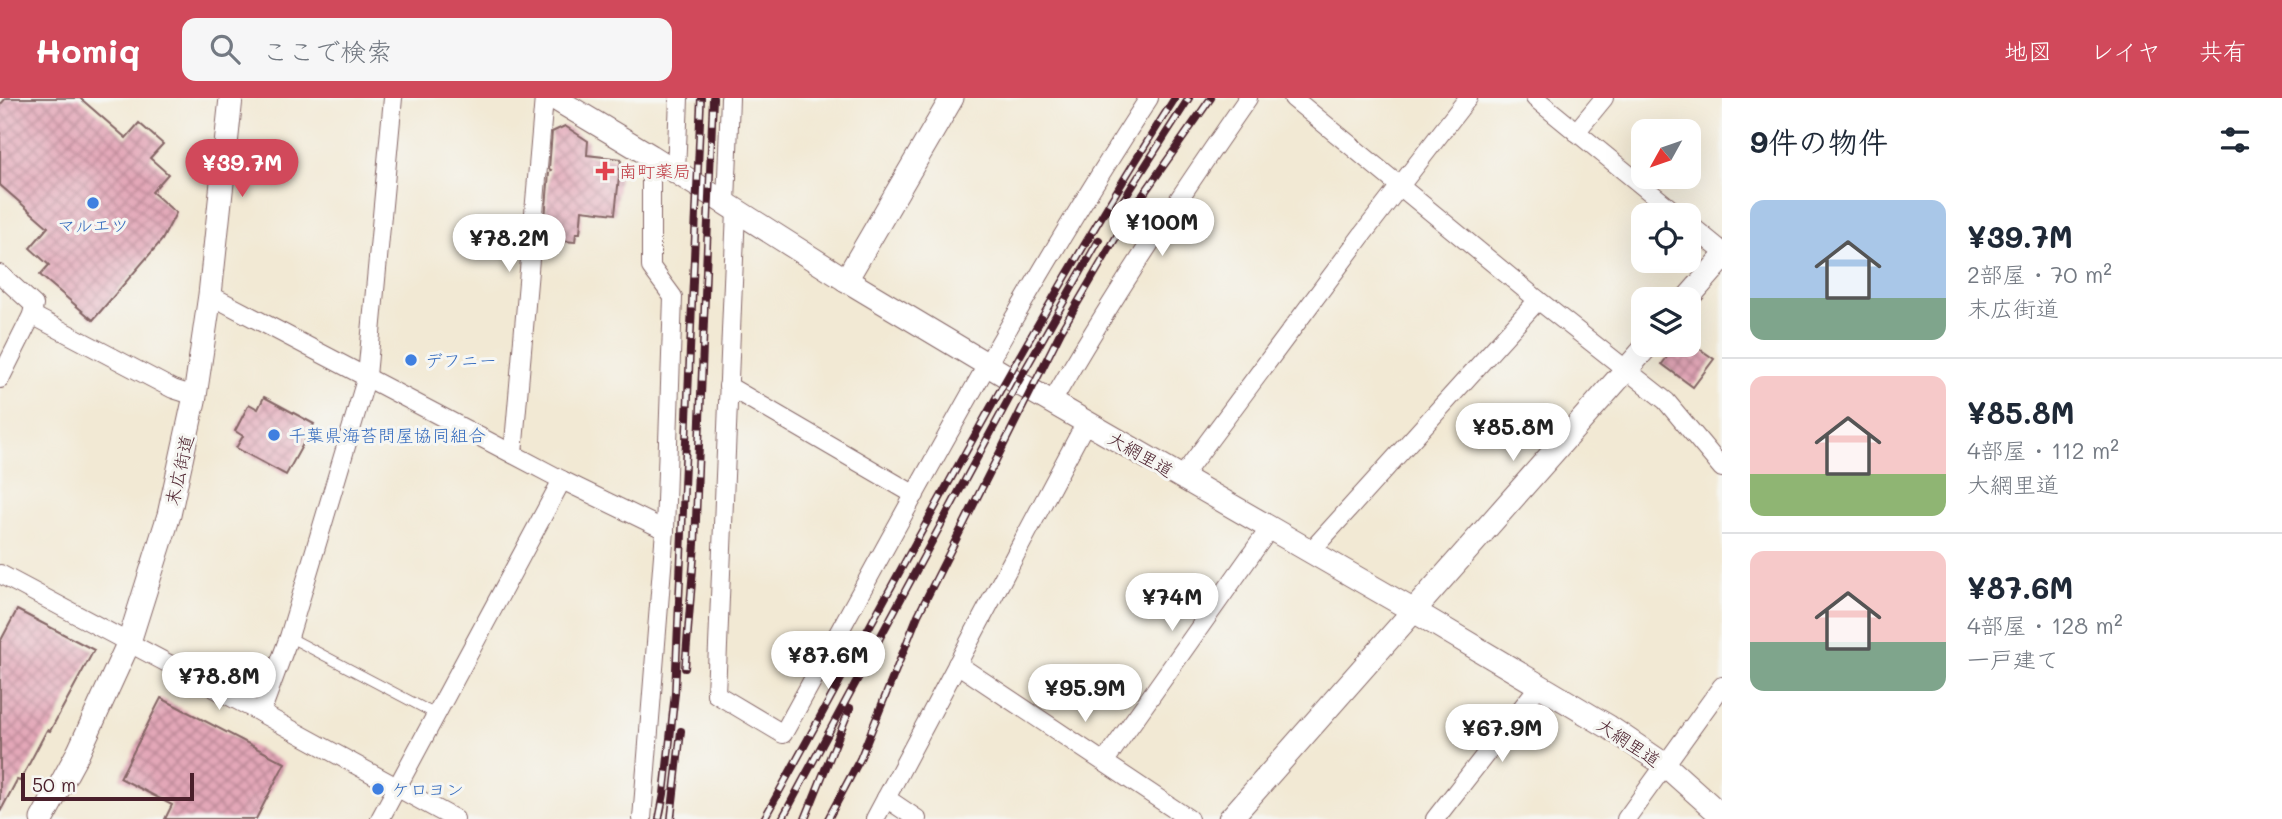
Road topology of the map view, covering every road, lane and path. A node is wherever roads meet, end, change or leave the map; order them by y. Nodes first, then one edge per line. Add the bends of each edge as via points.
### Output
1 (231, 98) edge
2 (393, 98) edge
3 (544, 98) edge
4 (554, 98) edge
5 (679, 98) edge
6 (730, 98) edge
7 (952, 98) edge
8 (1149, 98) edge
9 (1248, 98) edge
10 (1293, 98) edge
11 (1468, 98) edge
12 (1535, 98) edge
13 (1604, 98) edge
14 (1576, 132) junction
15 (651, 156) junction
16 (676, 172) junction
17 (1400, 186) junction
18 (1663, 203) edge
19 (731, 207) junction
20 (1701, 234) edge
21 (1722, 251) edge
22 (1722, 259) edge
23 (0, 274) edge
24 (846, 280) junction
25 (1698, 287) edge
26 (210, 295) junction
27 (1538, 300) junction
28 (32, 314) junction
29 (1637, 357) edge
30 (987, 364) junction
31 (1626, 370) junction
32 (367, 376) junction
33 (0, 379) edge
34 (728, 386) junction
35 (195, 396) junction
36 (1052, 402) junction
37 (1086, 422) junction
38 (513, 454) junction
39 (1722, 468) edge
40 (1181, 478) junction
41 (562, 480) junction
42 (915, 495) junction
43 (1270, 528) junction
44 (665, 530) junction
45 (1310, 552) junction
46 (0, 574) edge
47 (1414, 611) junction
48 (289, 637) junction
49 (129, 642) junction
50 (957, 664) junction
51 (1539, 686) junction
52 (1722, 686) edge
53 (261, 713) junction
54 (436, 715) junction
55 (1105, 761) junction
56 (1665, 765) junction
57 (397, 788) junction
58 (886, 798) junction
59 (1722, 816) edge
60 (42, 819) edge
61 (380, 819) edge
62 (455, 819) edge
63 (642, 819) edge
64 (875, 819) edge
65 (917, 819) edge
66 (1189, 819) edge
67 (1230, 819) edge
68 (1435, 819) edge
69 (1626, 819) edge

1 - 26 street, 末広街道
2 - 32 street
3 - 38 street
4 - 15 street, 大網里道
5 - 16 street
6 - 19 street
7 - 24 street
8 - 30 street via 1085,196
9 - 36 street via 1167,215
10 - 17 street
11 - 17 street
12 - 14 street
13 - 14 street
14 - 18 street
15 - 16 street, 大網里道
15 - 44 street via 651,267 673,297
16 - 19 street, 大網里道
17 - 27 street
17 - 40 street
19 - 24 street, 大網里道
19 - 34 street
20 - 21 street
22 - 25 street
23 - 28 street via 34,305
24 - 30 street, 大網里道
26 - 32 street
26 - 35 street, 末広街道
27 - 31 street
27 - 45 street
28 - 33 street
28 - 35 street via 173,389
29 - 31 street
30 - 36 street, 大網里道
30 - 42 street
31 - 39 street via 1676,412
31 - 47 street
32 - 38 street
32 - 48 street
34 - 42 street
34 - 42 street via 716,694 783,734
35 - 49 street, 末広街道 via 169,515
36 - 37 street, 大網里道
37 - 40 street, 大網里道
37 - 50 street
38 - 41 street
40 - 43 street, 大網里道
41 - 44 street
41 - 54 street
43 - 45 street, 大網里道
43 - 55 street
44 - 63 street
45 - 47 street, 大網里道
46 - 49 street
47 - 51 street, 大網里道
47 - 67 street
48 - 53 street
48 - 54 lane
49 - 53 street
49 - 60 street, 末広街道
50 - 55 street
50 - 58 street
51 - 56 street, 大網里道
51 - 68 street
52 - 56 street
53 - 57 street
54 - 57 street
55 - 66 street
56 - 59 street, 大網里道
56 - 69 street
57 - 61 street
57 - 62 street
58 - 64 street
58 - 65 street

